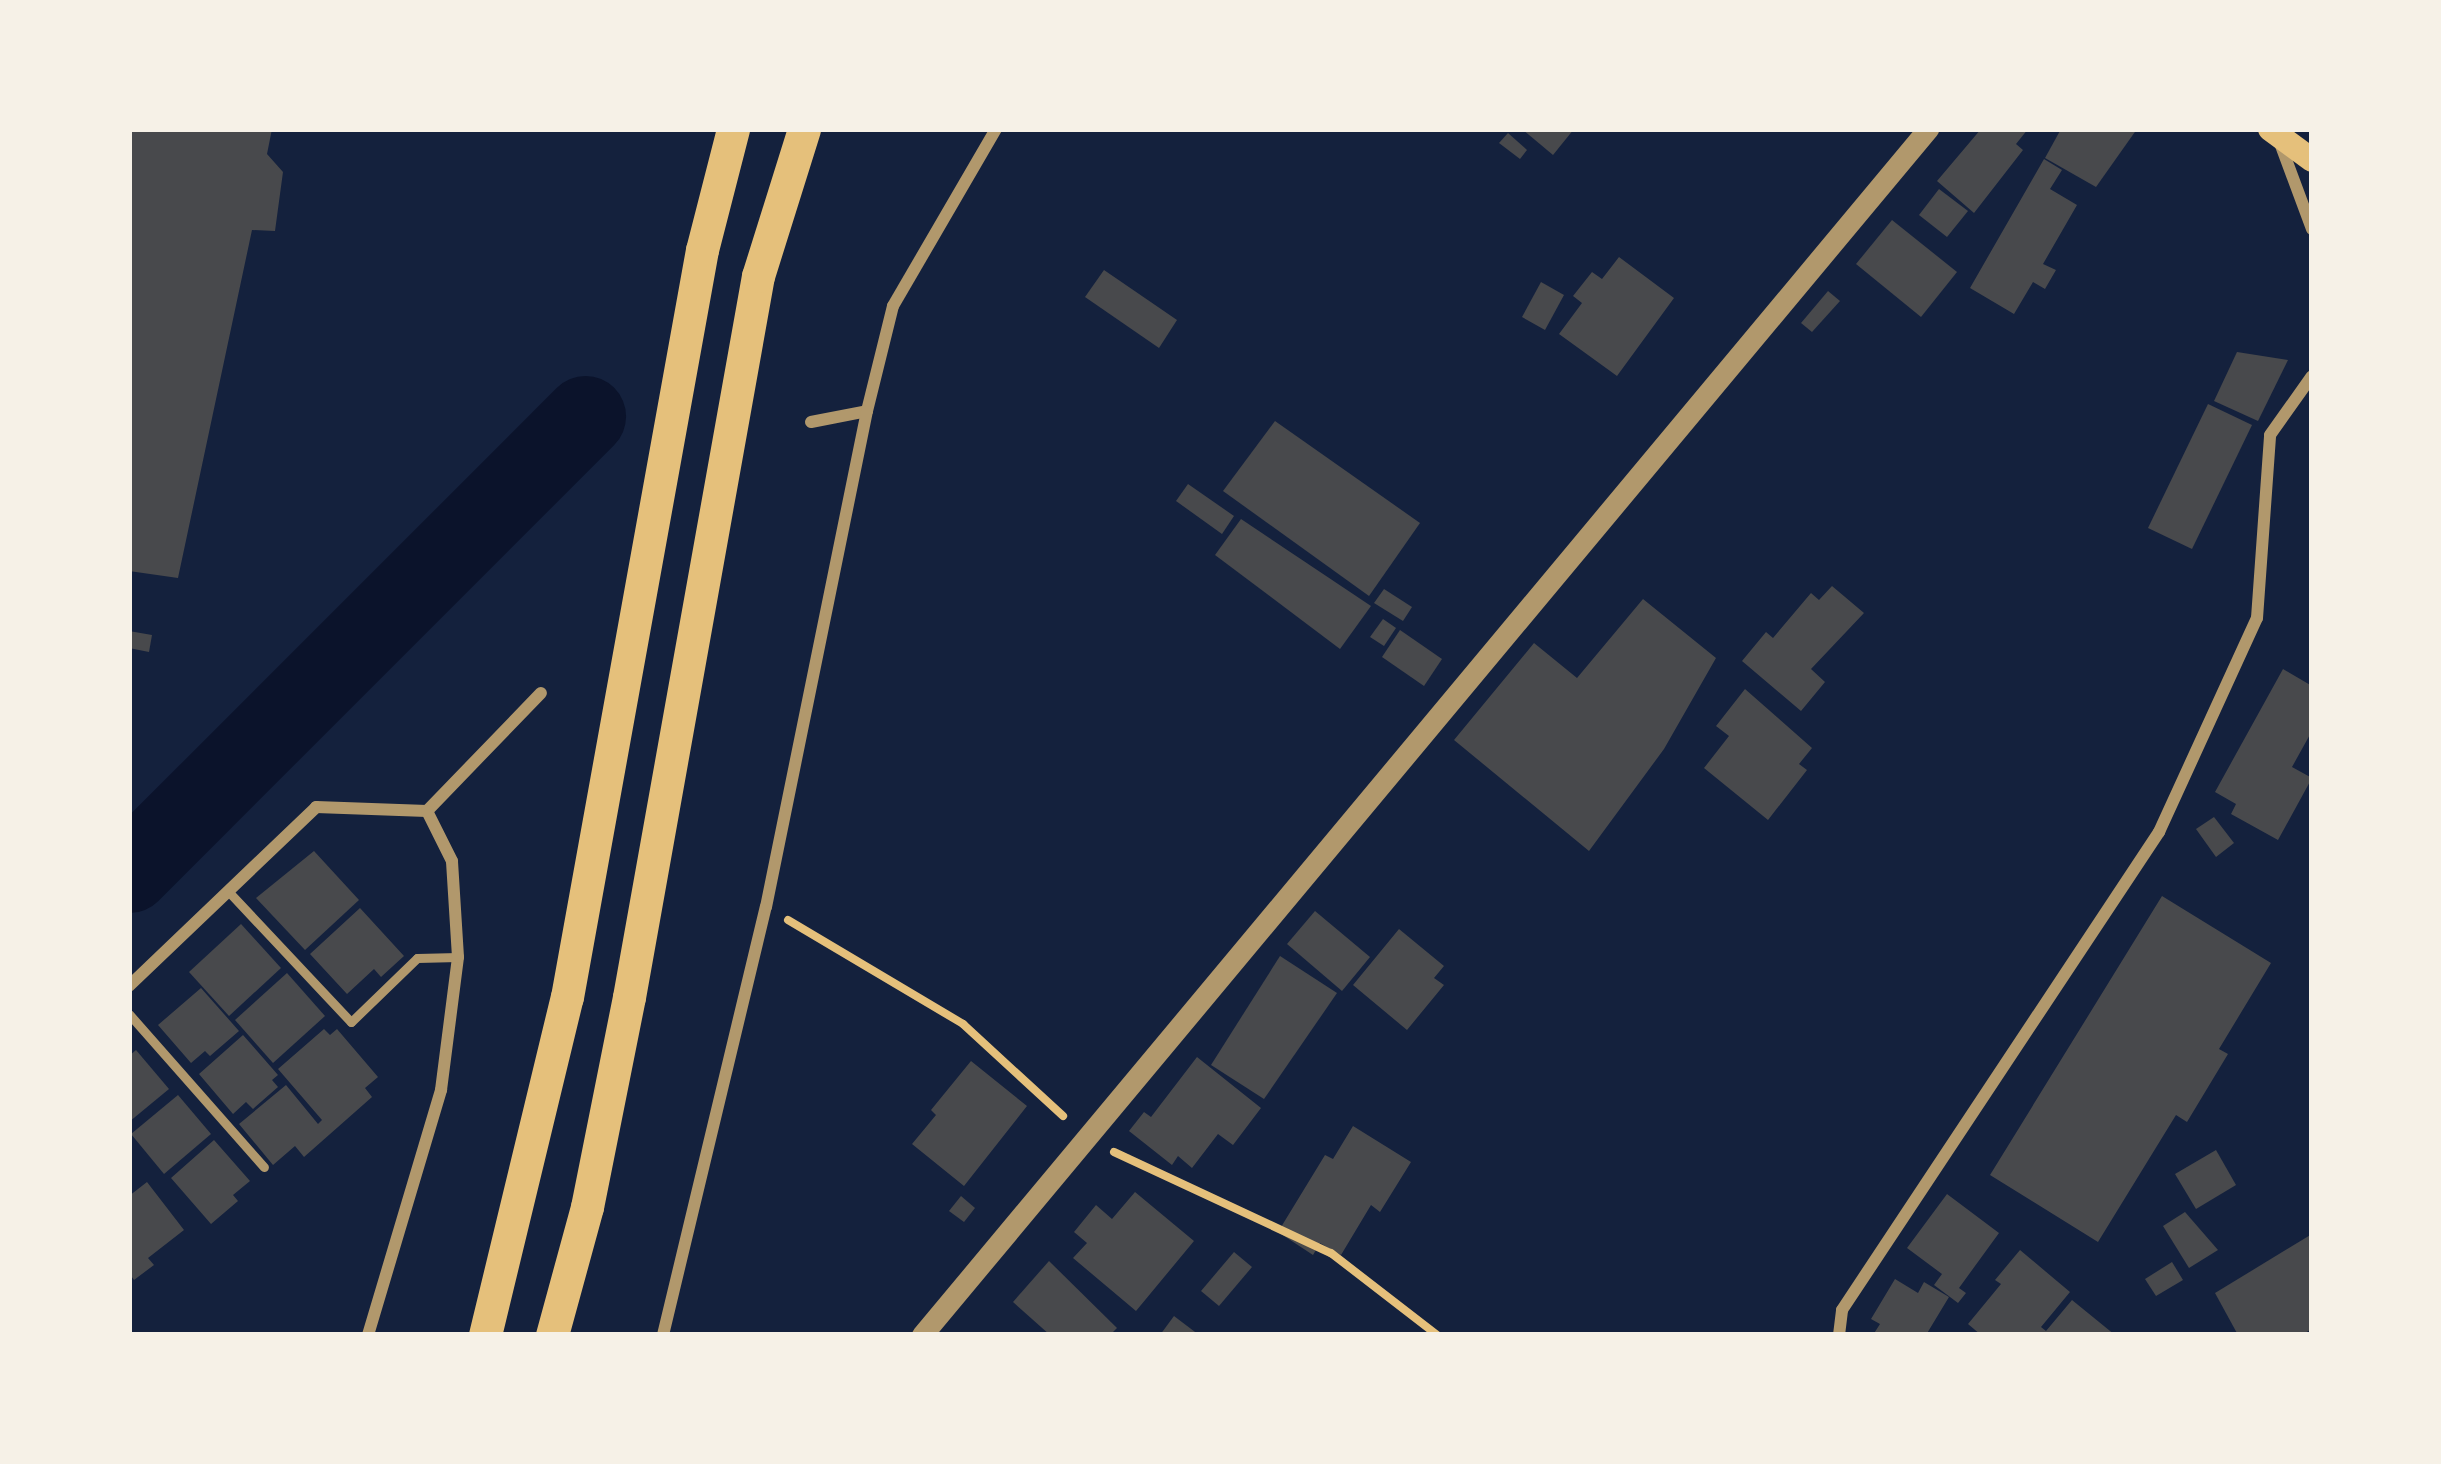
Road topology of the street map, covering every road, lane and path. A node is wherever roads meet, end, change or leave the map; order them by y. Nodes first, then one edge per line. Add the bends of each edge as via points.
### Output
1 (733, 129) edge
2 (804, 129) edge
3 (996, 129) edge
4 (1928, 129) edge
5 (2274, 132) edge
6 (2312, 160) edge
7 (2312, 229) edge
8 (2312, 376) edge
9 (867, 411) junction
10 (811, 422) dead end
11 (541, 692) dead end
12 (427, 811) junction
13 (227, 890) junction
14 (766, 908) junction
15 (458, 957) junction
16 (129, 986) edge
17 (129, 1014) edge
18 (1090, 1140) junction
19 (264, 1167) dead end
20 (368, 1335) edge
21 (485, 1335) edge
22 (552, 1335) edge
23 (663, 1335) edge
24 (922, 1335) edge
25 (1438, 1335) edge
26 (1839, 1335) edge

1 - 21 highway via 702,250 566,997
2 - 22 highway via 758,276 624,1020
3 - 9 street via 893,306
4 - 18 street
5 - 6 main road
5 - 7 street
8 - 26 street via 2270,435 2257,618 2159,832 1842,1310
9 - 10 street
9 - 14 street
11 - 12 street
12 - 13 street via 316,807
12 - 15 street via 452,860
13 - 15 lane via 351,1022 417,958
13 - 16 street
14 - 18 path via 962,1024
14 - 23 street
15 - 20 street via 441,1090
17 - 19 lane
18 - 24 street
18 - 25 path via 1331,1253

